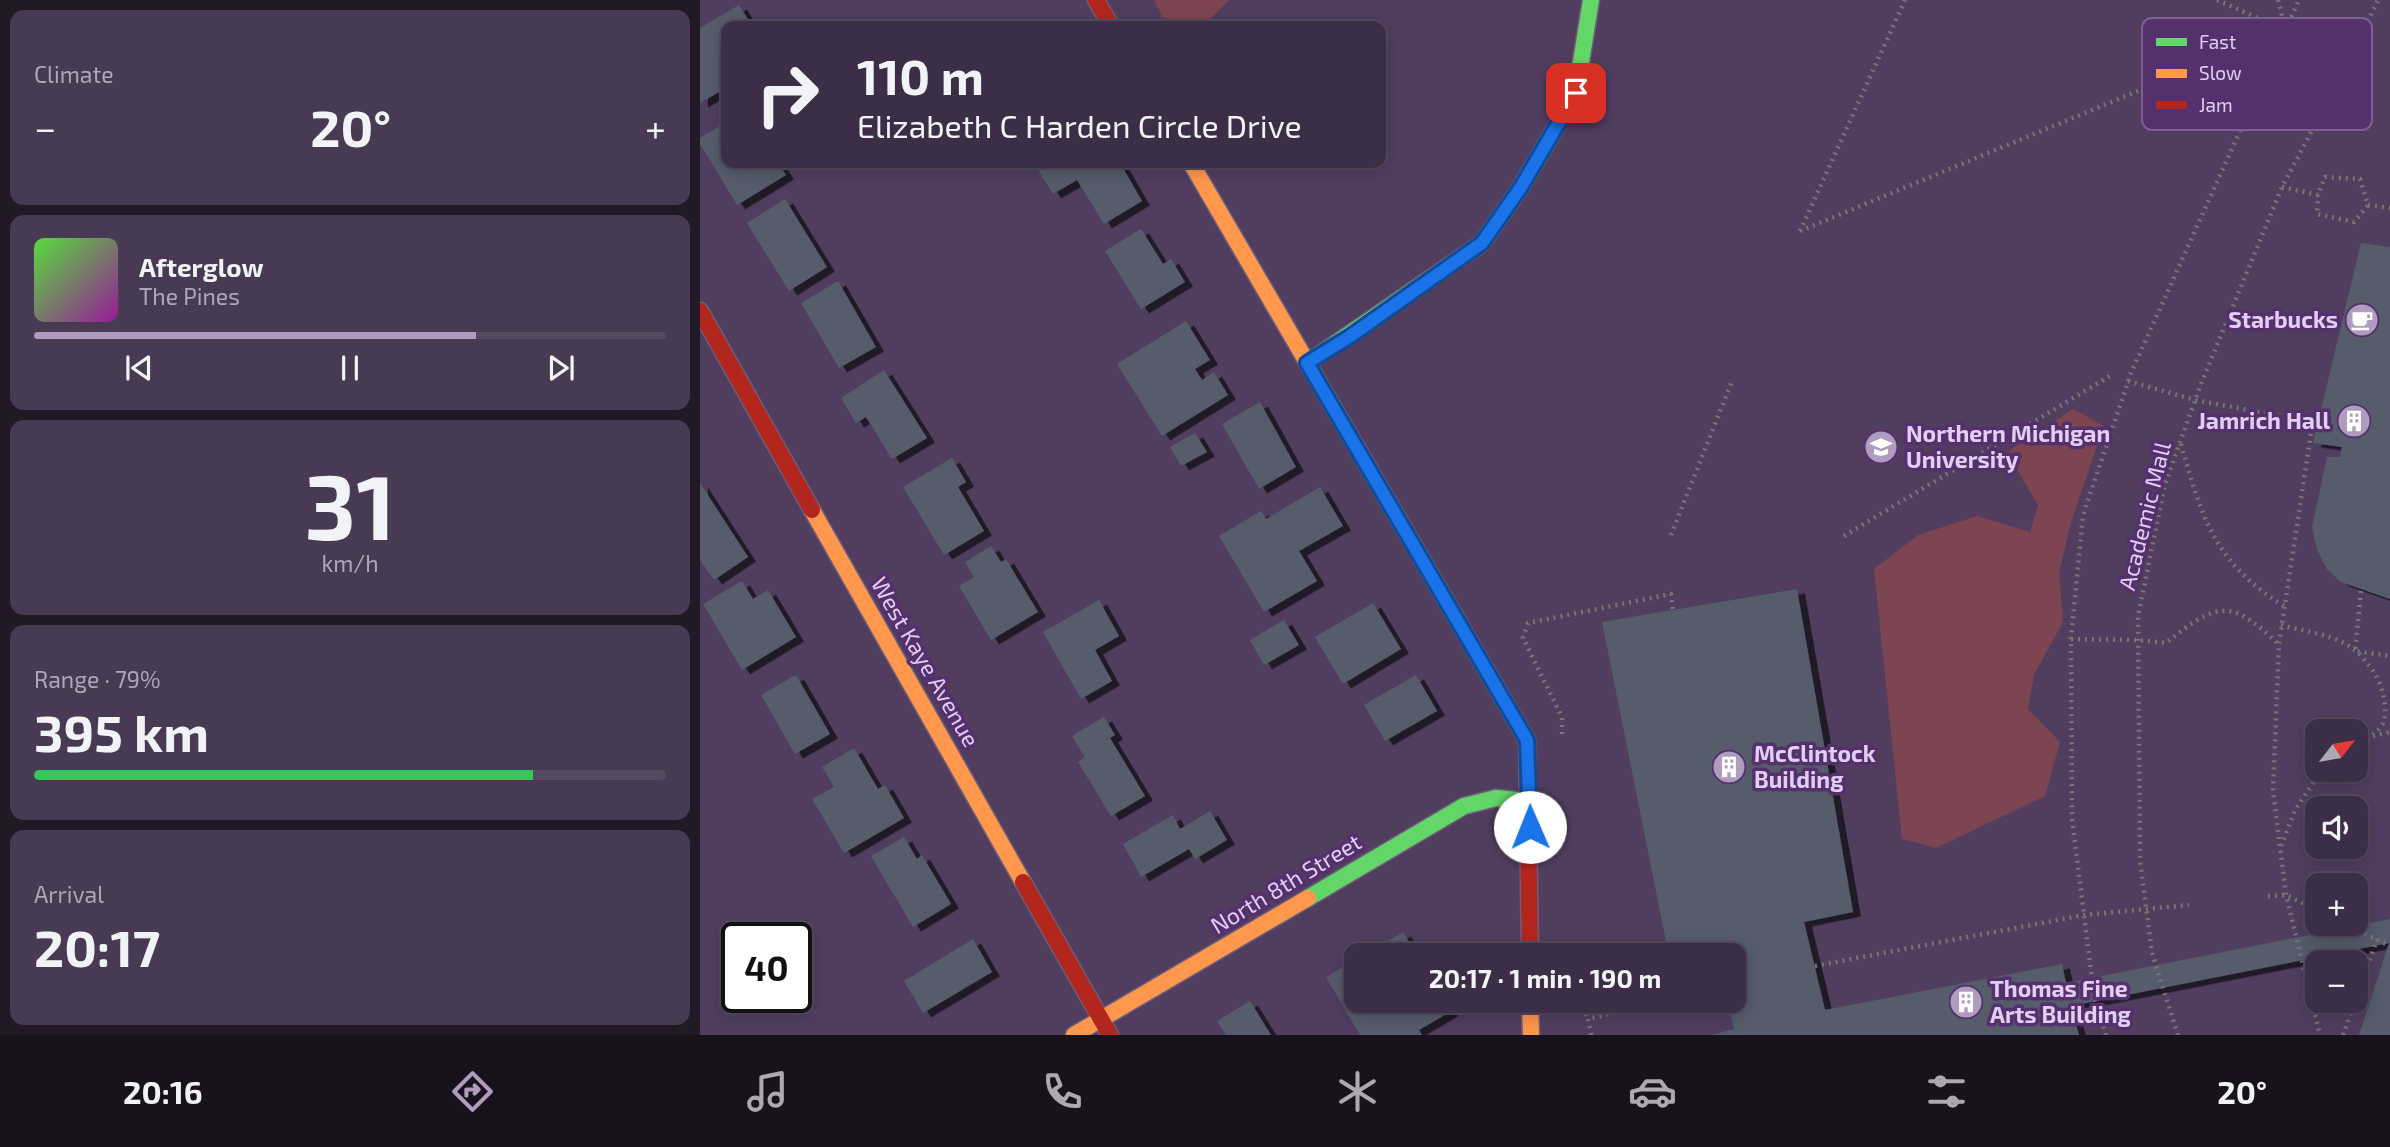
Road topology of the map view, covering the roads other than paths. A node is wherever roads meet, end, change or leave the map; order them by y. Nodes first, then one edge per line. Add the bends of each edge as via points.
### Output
1 (1096, 0) edge
2 (1591, 0) edge
3 (1108, 21) edge
4 (1194, 168) edge
5 (700, 311) edge
6 (1307, 363) junction
7 (1529, 800) junction
8 (1530, 943) edge
9 (1530, 1013) edge
10 (1101, 1020) junction
11 (1074, 1035) edge
12 (1110, 1035) edge
13 (1531, 1035) edge

1 - 3 street
2 - 6 street via 1576,93 1482,243
4 - 6 street
5 - 10 street, West Kaye Avenue
6 - 7 street via 1527,740
7 - 8 street
7 - 10 street, North 8th Street via 1496,798 1464,806
9 - 13 street
10 - 11 street, North 8th Street
10 - 12 street, West Kaye Avenue

